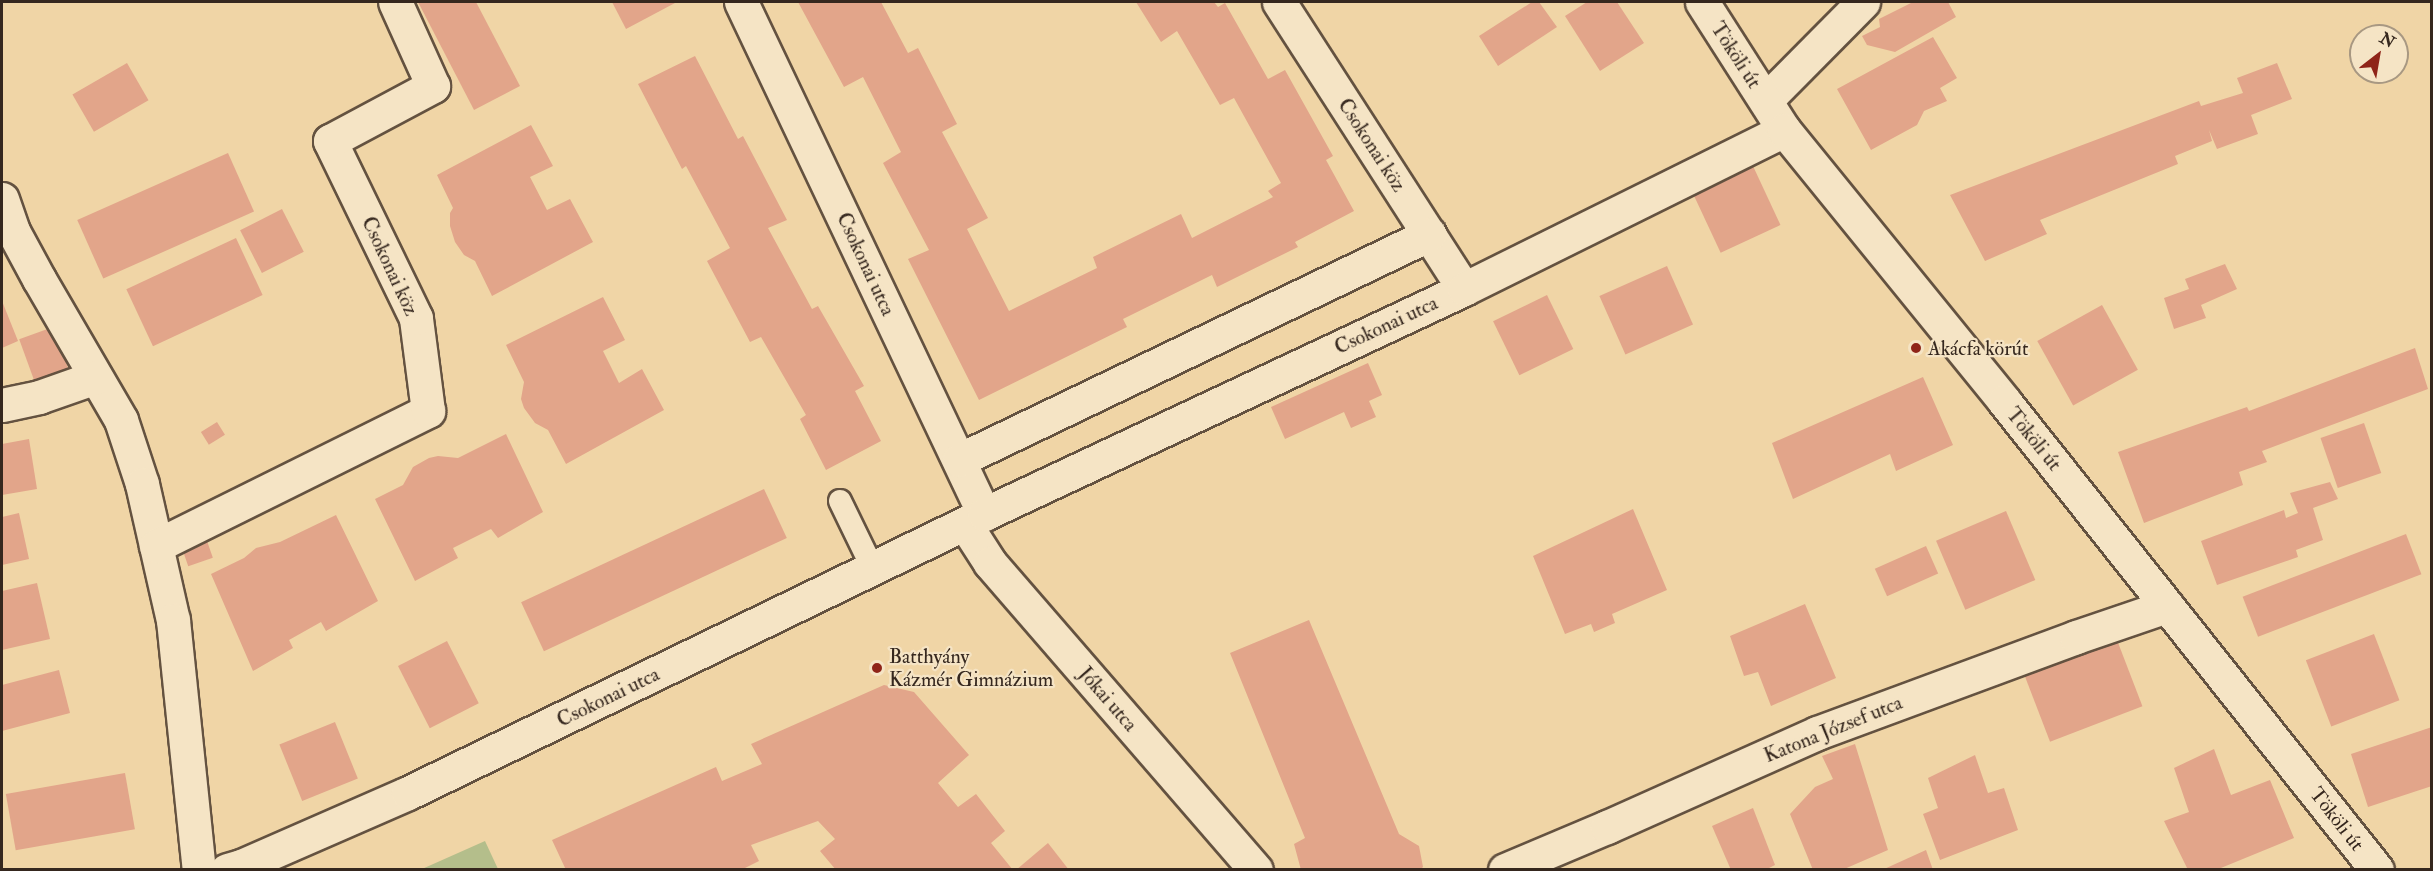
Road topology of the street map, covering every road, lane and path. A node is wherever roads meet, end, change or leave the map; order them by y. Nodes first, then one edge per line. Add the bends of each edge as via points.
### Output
1 (395, 2) edge
2 (1280, 2) edge
3 (1701, 2) edge
4 (1863, 2) edge
5 (744, 8) edge
6 (1766, 100) junction
7 (1784, 130) junction
8 (2, 199) edge
9 (1430, 234) junction
10 (1464, 289) junction
11 (96, 377) junction
12 (2, 405) edge
13 (959, 460) junction
14 (840, 501) dead end
15 (975, 519) junction
16 (156, 546) junction
17 (873, 569) junction
18 (2167, 606) junction
19 (199, 870) edge
20 (227, 870) edge
21 (1256, 870) edge
22 (1505, 870) edge
23 (2376, 870) edge

1 - 16 street, Csokonai köz via 433,86 330,141 416,318 428,411
2 - 9 street, Csokonai köz
3 - 6 street, Tököli út
4 - 6 street
5 - 13 street, Csokonai utca
6 - 7 street, Tököli út
7 - 10 street, Csokonai utca
7 - 18 street, Tököli út
8 - 11 street via 28,260
9 - 10 street, Csokonai köz
9 - 13 street
10 - 15 street, Csokonai utca
11 - 12 street
11 - 16 street via 121,420 142,484
13 - 15 street, Csokonai utca
14 - 17 lane
15 - 17 street, Csokonai utca
15 - 21 street, Jókai utca via 990,564
16 - 19 street via 173,620
17 - 20 street, Csokonai utca via 408,793
18 - 22 street, Katona József utca via 1816,733
18 - 23 street, Tököli út

